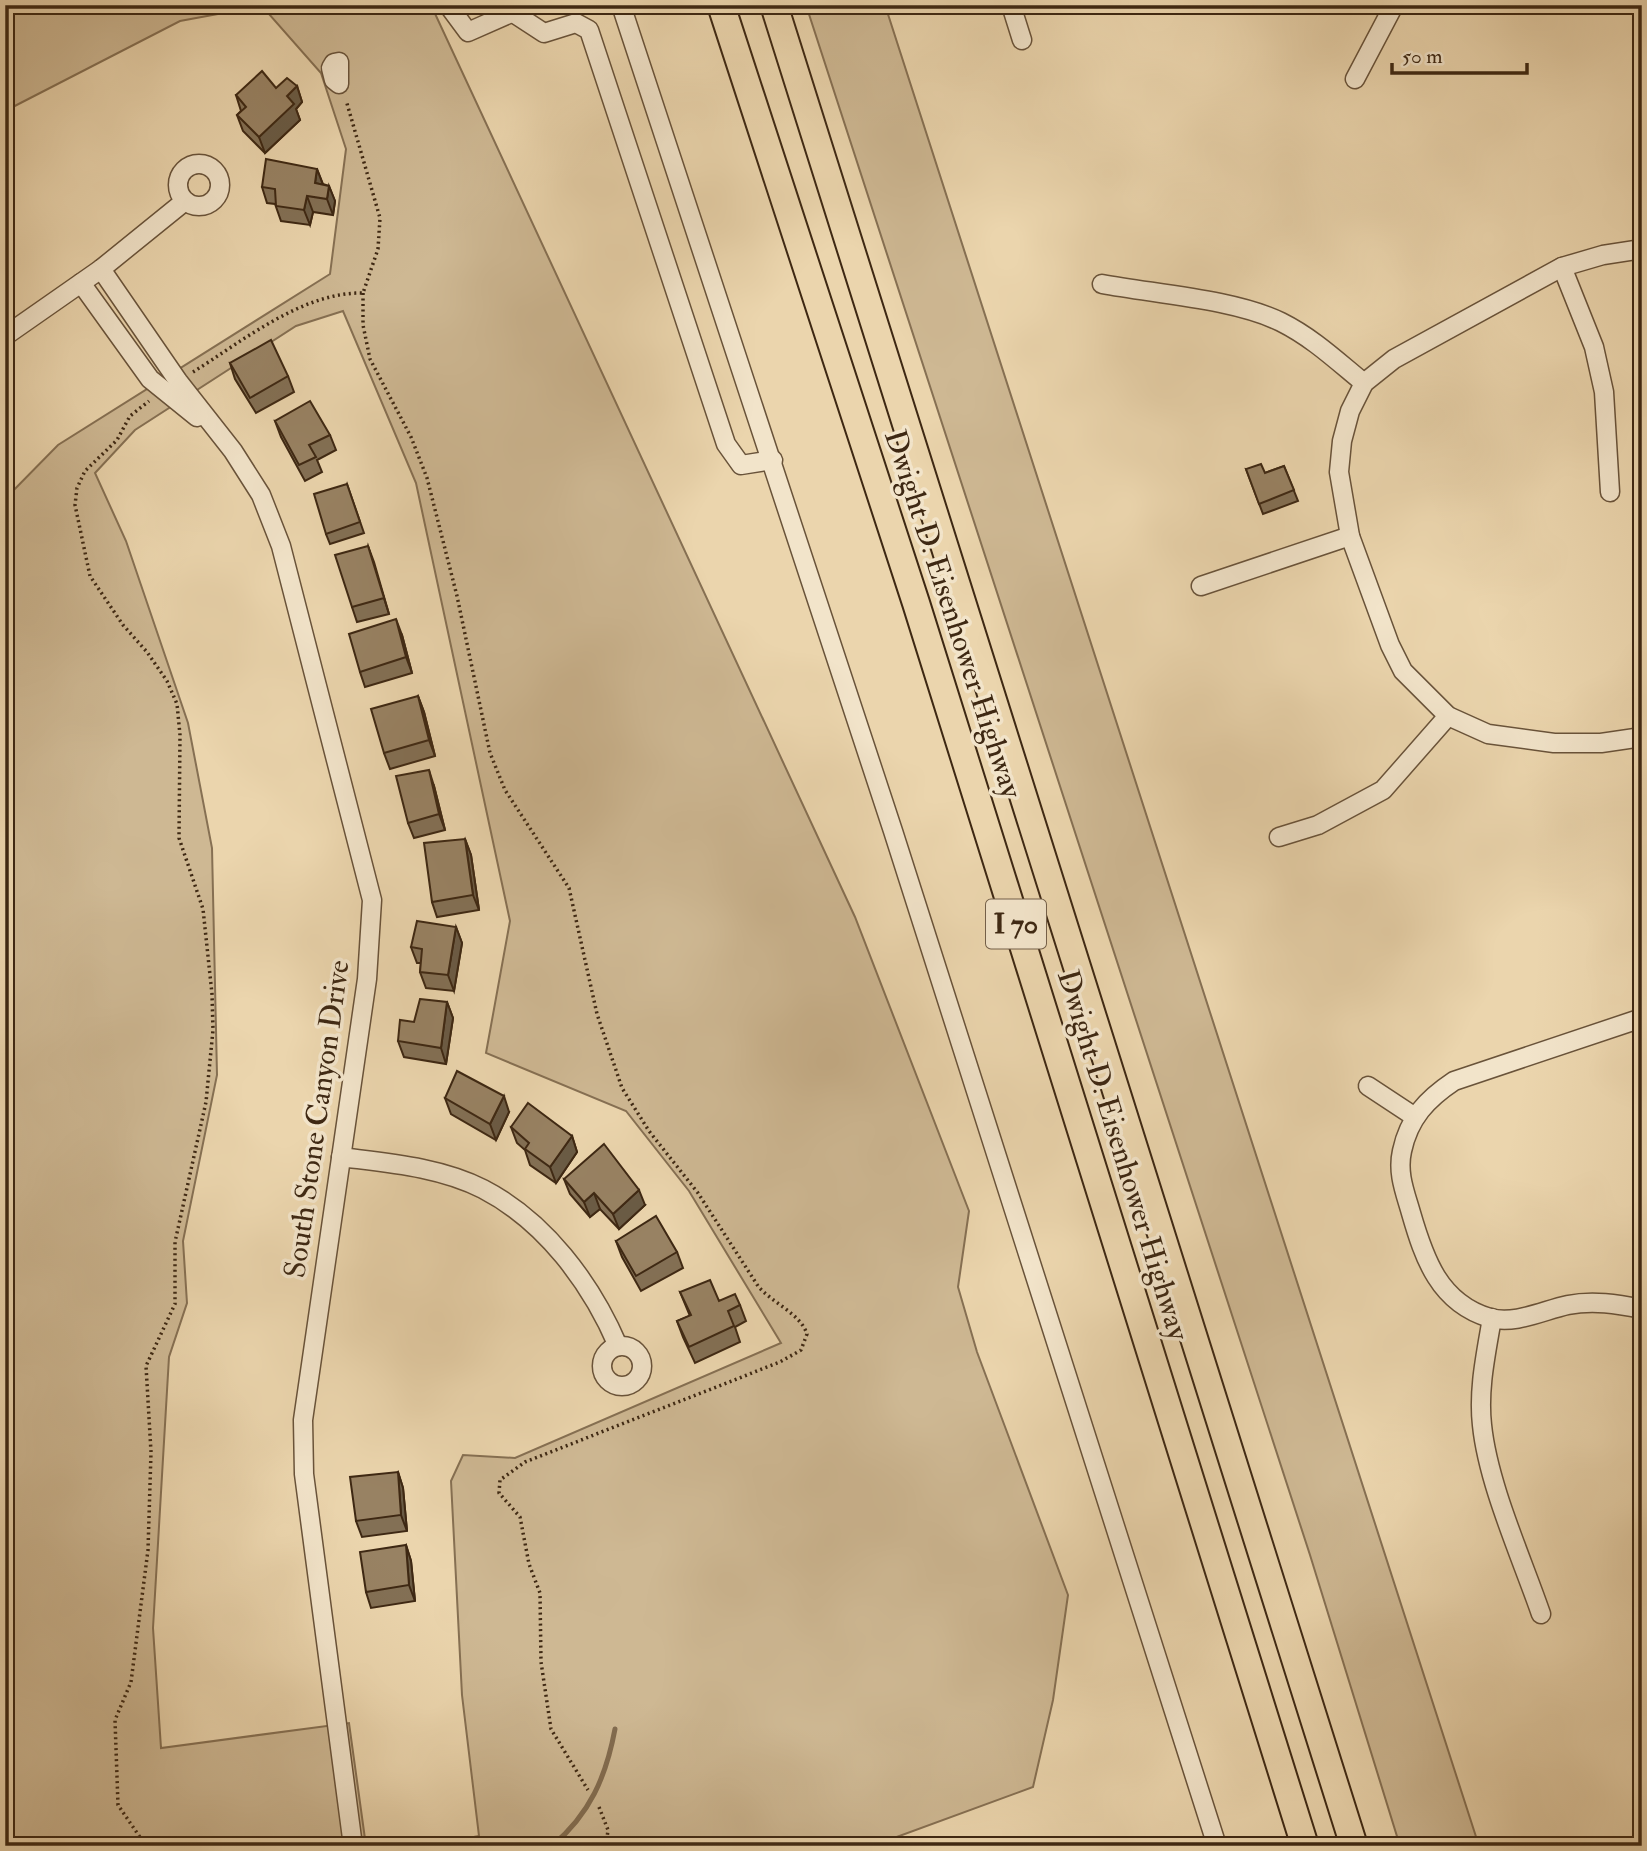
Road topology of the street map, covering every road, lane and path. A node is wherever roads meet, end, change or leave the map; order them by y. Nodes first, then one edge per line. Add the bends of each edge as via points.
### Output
1 (448, 5) edge
2 (621, 5) edge
3 (721, 5) edge
4 (774, 5) edge
5 (1011, 5) edge
6 (1394, 5) edge
7 (520, 9) edge
8 (1022, 40) dead end
9 (1355, 79) dead end
10 (339, 84) dead end
11 (185, 201) dead end
12 (1642, 249) edge
13 (1562, 267) junction
14 (102, 269) junction
15 (80, 284) junction
16 (1102, 284) dead end
17 (363, 293) junction
18 (5, 336) edge
19 (185, 376) dead end
20 (1364, 383) junction
21 (156, 396) dead end
22 (212, 426) junction
23 (772, 460) junction
24 (1610, 492) dead end
25 (1350, 536) junction
26 (1202, 586) dead end
27 (1448, 716) junction
28 (1642, 737) edge
29 (1279, 837) dead end
30 (1642, 1018) edge
31 (1368, 1086) dead end
32 (1415, 1117) junction
33 (341, 1157) junction
34 (1642, 1309) edge
35 (1492, 1318) junction
36 (618, 1346) dead end
37 (1541, 1614) dead end
38 (587, 1790) dead end
39 (599, 1807) dead end
40 (146, 1846) edge
41 (353, 1846) edge
42 (606, 1846) edge
43 (1217, 1846) edge
44 (1305, 1846) edge
45 (1354, 1846) edge

1 - 7 street via 468,32
2 - 23 street
3 - 44 highway, Dwight D. Eisenhower Highway / I 70 via 916,603
4 - 45 highway, Dwight D. Eisenhower Highway / I 70
5 - 8 street
6 - 9 street
7 - 23 street via 544,33 576,23 589,30 726,443 741,465
10 - 17 path via 355,123 360,156 380,218 378,249
11 - 14 street
12 - 13 street
13 - 20 street via 1394,359
13 - 24 street via 1594,347 1604,392
14 - 15 street
14 - 22 street, South Stone Canyon Drive
15 - 18 street
15 - 22 street, South Stone Canyon Drive via 150,379
16 - 20 street via 1280,321 1315,341
17 - 19 path via 343,293 314,302
17 - 38 path via 370,359 427,478 490,753 505,790 569,888 597,1014 622,1088 758,1286 768,1299 799,1320 807,1334 800,1350 780,1362 526,1462 500,1480 499,1493 520,1517 540,1593 548,1721
20 - 25 street via 1350,411 1340,461
21 - 40 path via 130,416 117,440 85,471 75,505 90,576 167,681 177,704 179,838 203,909 212,994 206,1102 175,1242 175,1304 146,1366 152,1452 148,1550 131,1682 115,1720 118,1805
22 - 33 street, South Stone Canyon Drive via 261,495 281,546 372,900 367,979
23 - 43 street
25 - 26 street
25 - 27 street via 1403,671
27 - 28 street via 1488,734 1554,743
27 - 29 street via 1383,790 1318,825
30 - 32 street via 1454,1081 1431,1096
31 - 32 street
32 - 35 street via 1401,1153 1400,1176 1424,1258 1449,1294
33 - 36 street via 420,1168 481,1188 518,1211 561,1252 587,1288
33 - 41 street, South Stone Canyon Drive via 303,1420 304,1475
34 - 35 street via 1604,1302 1569,1305 1519,1318
35 - 37 street via 1481,1381 1482,1425 1492,1469
39 - 42 path via 608,1830

